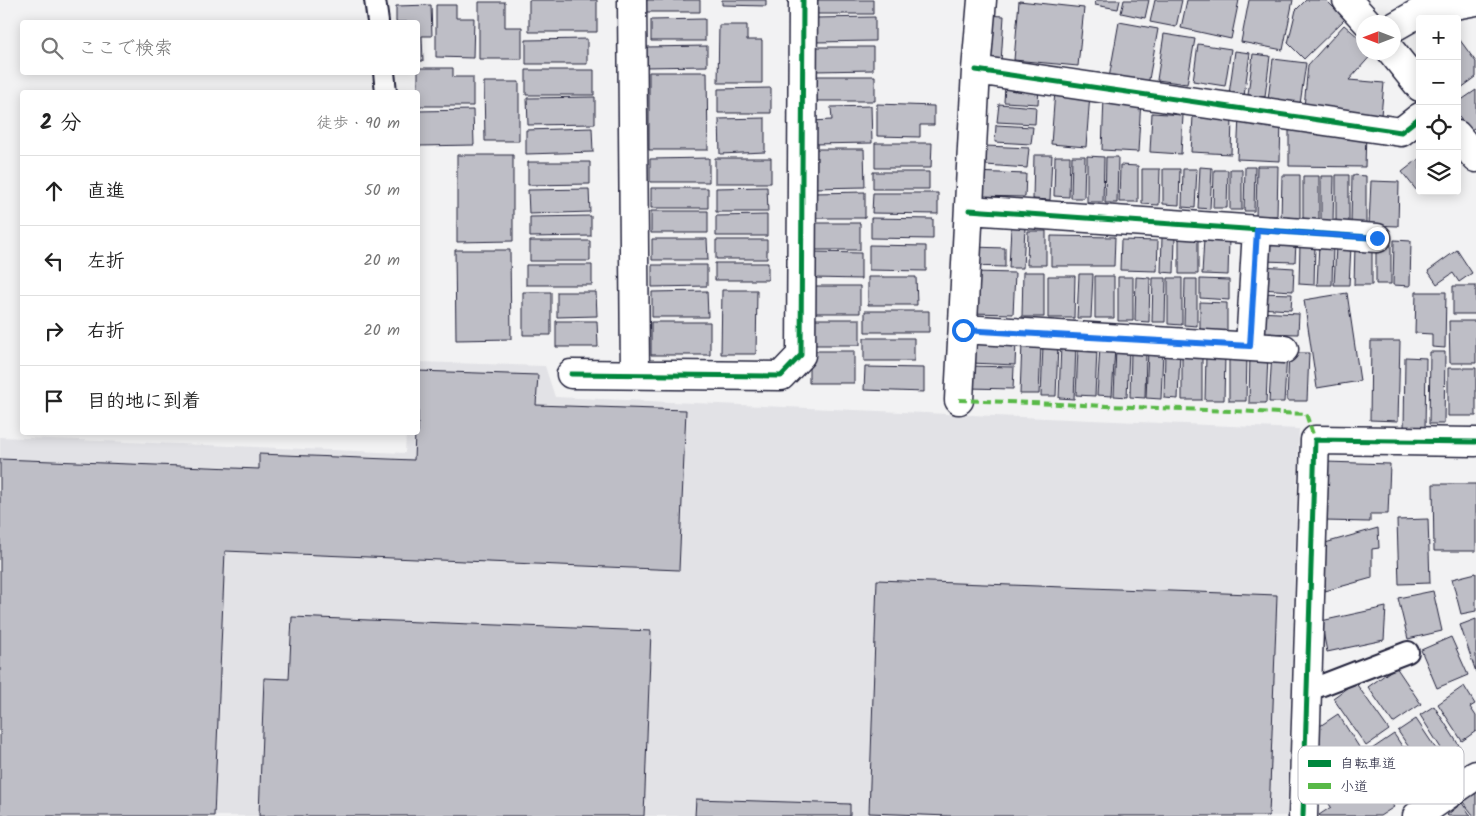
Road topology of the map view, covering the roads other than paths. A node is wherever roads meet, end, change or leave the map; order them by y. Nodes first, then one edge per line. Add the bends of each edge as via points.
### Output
1 (376, 0) edge
2 (632, 0) edge
3 (803, 0) edge
4 (982, 0) edge
5 (1347, 0) edge
6 (1476, 1) edge
7 (1361, 15) edge
8 (378, 20) edge
9 (1401, 23) edge
10 (1398, 60) edge
11 (976, 70) junction
12 (384, 75) edge
13 (1416, 82) edge
14 (386, 90) edge
15 (1416, 120) edge
16 (1461, 140) edge
17 (1476, 158) edge
18 (969, 210) junction
19 (1257, 230) junction
20 (1377, 238) dead end
21 (963, 330) junction
22 (1250, 346) junction
23 (1284, 349) dead end
24 (571, 374) dead end
25 (635, 374) junction
26 (959, 400) dead end
27 (1476, 442) edge
28 (1408, 652) dead end
29 (1307, 690) junction
30 (1305, 746) edge
31 (1476, 774) edge
32 (1464, 783) edge
33 (1434, 804) edge
34 (1417, 816) edge

1 - 8 lane
2 - 25 street
3 - 25 street via 801,355 781,376
4 - 11 street
5 - 7 street
6 - 9 street via 1422,10
10 - 13 street
11 - 15 street via 1401,132
11 - 18 street
12 - 14 lane
16 - 17 street
18 - 19 street
18 - 21 street
19 - 20 street
19 - 22 street
21 - 22 street
21 - 26 street
22 - 23 street
24 - 25 street
27 - 29 street via 1316,440
28 - 29 lane
29 - 30 street
31 - 32 street
33 - 34 street

